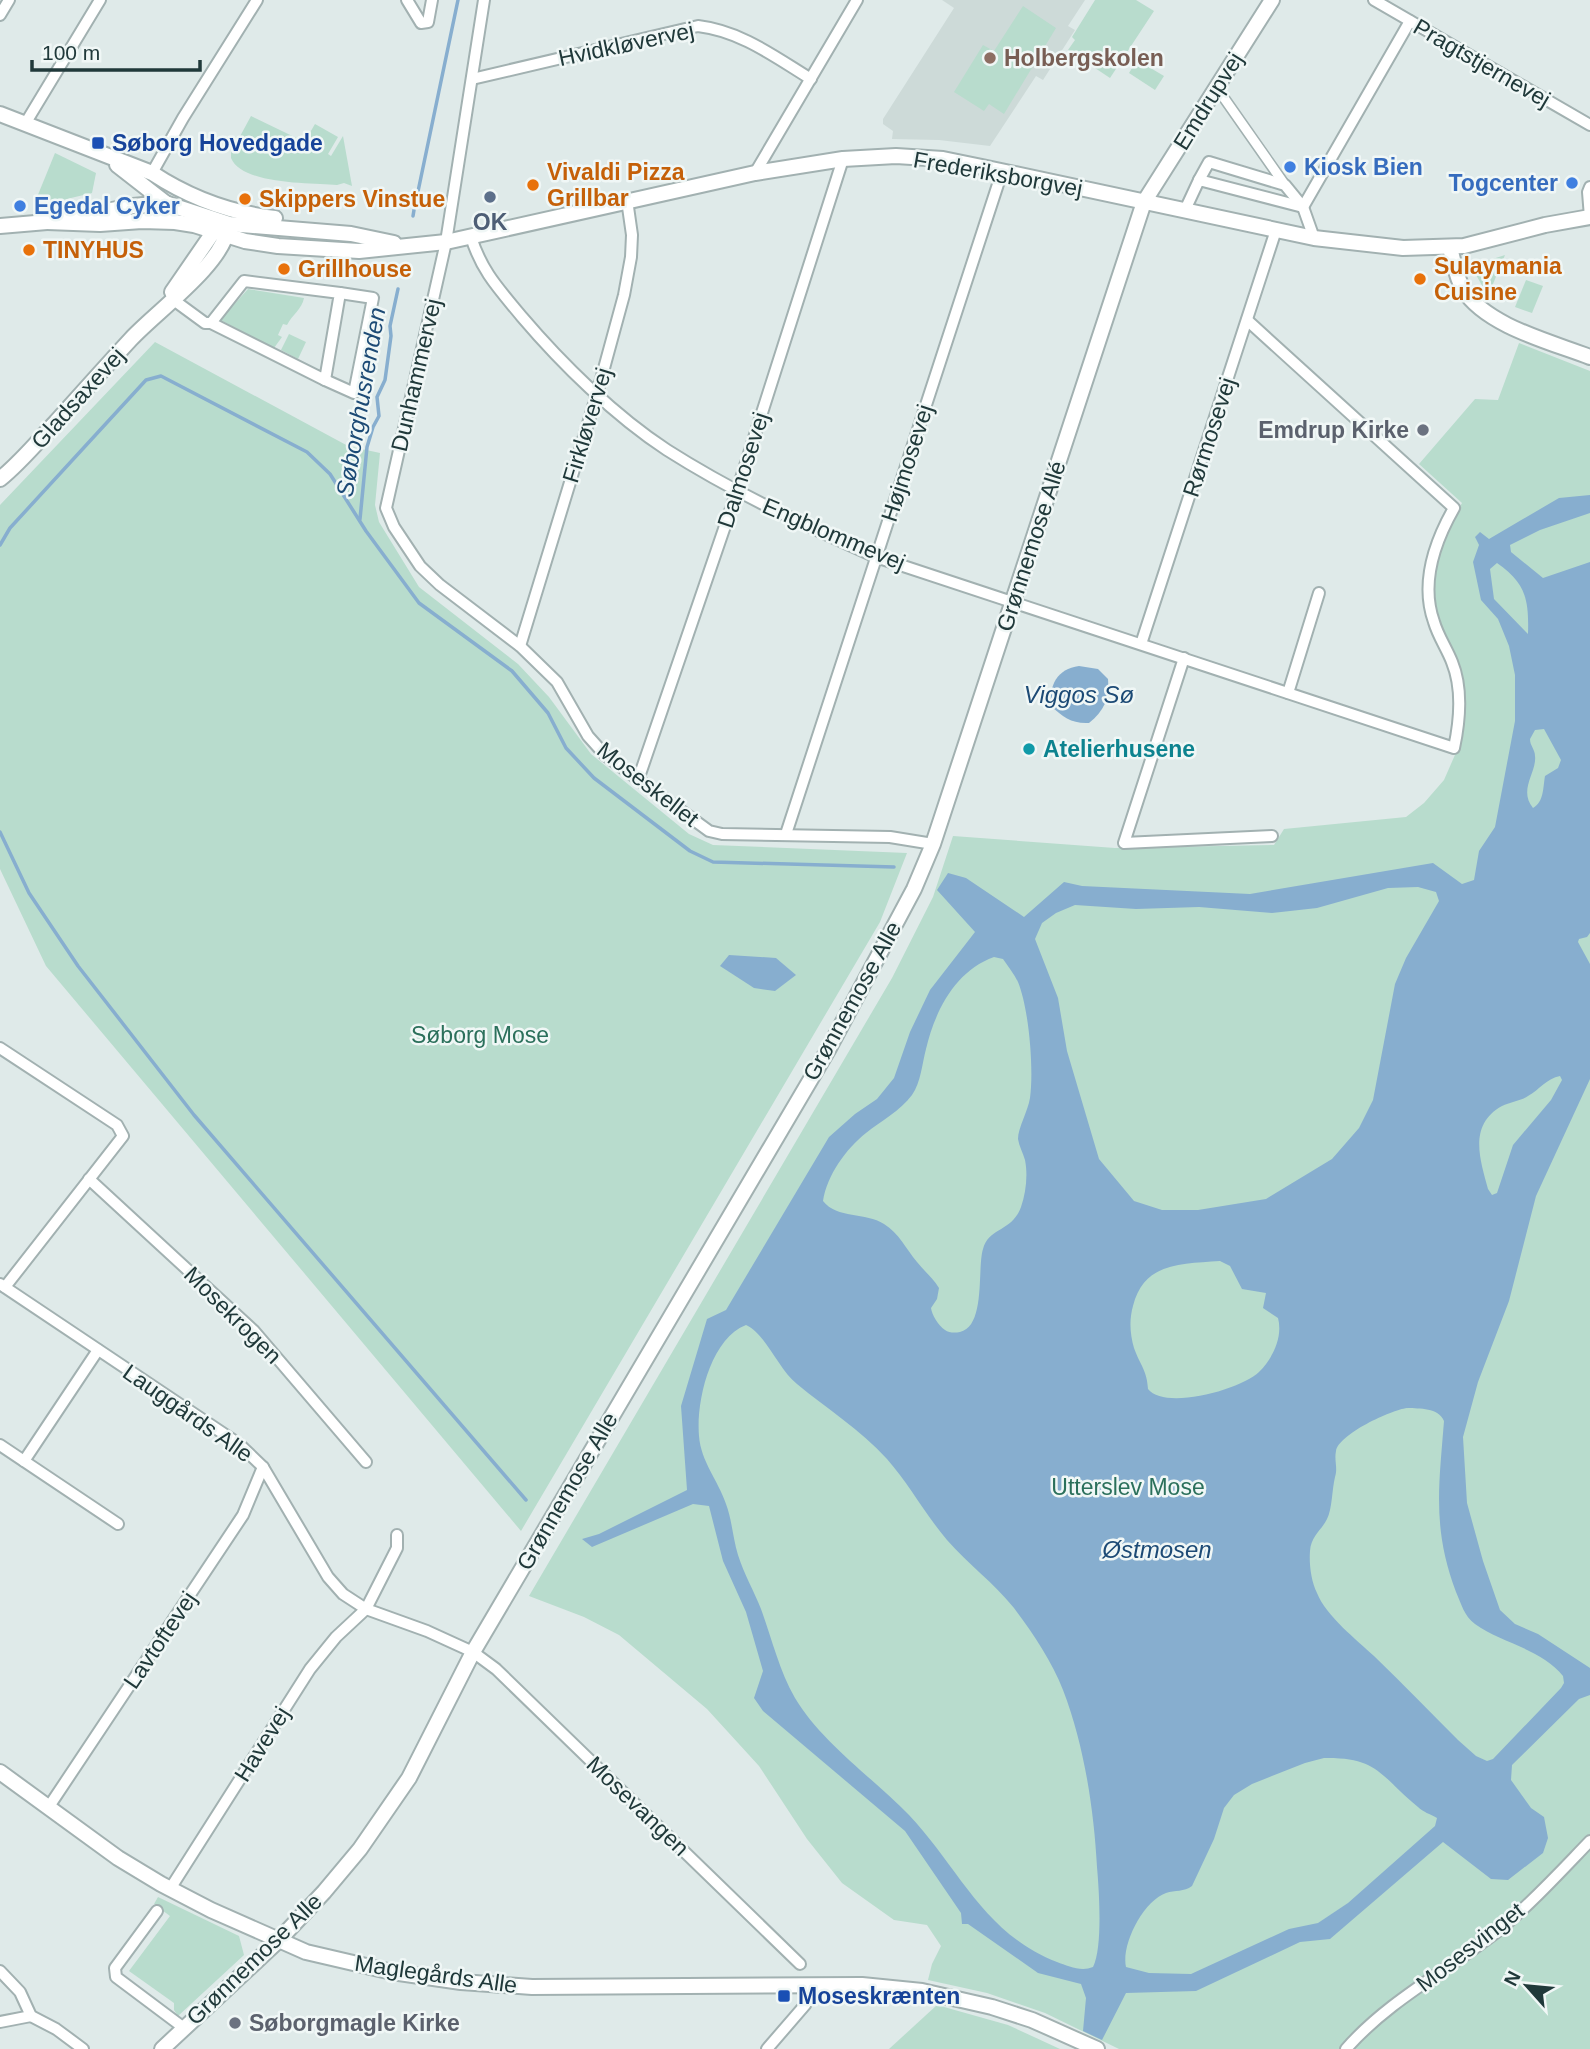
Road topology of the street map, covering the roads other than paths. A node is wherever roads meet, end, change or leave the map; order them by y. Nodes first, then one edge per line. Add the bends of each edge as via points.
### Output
1 (9, 0) edge
2 (100, 0) edge
3 (257, 0) edge
4 (407, 0) edge
5 (432, 0) edge
6 (484, 0) edge
7 (857, 0) edge
8 (1272, 0) edge
9 (1374, 0) edge
10 (0, 15) edge
11 (1410, 21) junction
12 (472, 79) junction
13 (811, 79) junction
14 (1217, 88) junction
15 (0, 114) edge
16 (25, 124) junction
17 (1590, 125) edge
18 (102, 154) junction
19 (843, 159) junction
20 (1002, 172) junction
21 (152, 173) junction
22 (755, 173) junction
23 (132, 176) junction
24 (1199, 180) junction
25 (168, 184) junction
26 (1285, 185) junction
27 (1590, 187) edge
28 (627, 200) junction
29 (1144, 202) junction
30 (165, 203) junction
31 (1303, 207) junction
32 (1185, 210) junction
33 (1590, 217) edge
34 (196, 219) junction
35 (47, 222) junction
36 (0, 226) edge
37 (222, 227) junction
38 (1276, 230) junction
39 (337, 233) junction
40 (471, 237) junction
41 (1314, 238) junction
42 (446, 242) junction
43 (405, 245) junction
44 (1450, 248) junction
45 (340, 293) junction
46 (175, 301) junction
47 (155, 316) junction
48 (1247, 320) junction
49 (211, 323) junction
50 (1590, 357) edge
51 (326, 380) junction
52 (597, 394) junction
53 (0, 479) edge
54 (737, 491) junction
55 (386, 508) joint
56 (876, 557) junction
57 (1319, 593) dead end
58 (1013, 601) junction
59 (1141, 644) junction
60 (520, 646) junction
61 (1184, 658) junction
62 (1288, 693) junction
63 (638, 780) junction
64 (786, 834) junction
65 (1272, 836) dead end
66 (933, 844) junction
67 (914, 889) joint
68 (0, 1048) edge
69 (89, 1179) junction
70 (2, 1286) edge
71 (98, 1350) junction
72 (0, 1445) edge
73 (24, 1461) junction
74 (366, 1462) dead end
75 (262, 1467) junction
76 (118, 1524) dead end
77 (397, 1535) dead end
78 (366, 1609) junction
79 (473, 1652) junction
80 (0, 1772) edge
81 (48, 1808) junction
82 (1590, 1841) edge
83 (170, 1889) junction
84 (157, 1911) dead end
85 (278, 1941) junction
86 (800, 1964) dead end
87 (0, 1971) edge
88 (815, 1985) junction
89 (31, 2016) junction
90 (0, 2022) edge
91 (184, 2028) junction
92 (83, 2049) edge
93 (162, 2049) edge
94 (767, 2049) edge
95 (1097, 2049) edge
96 (1346, 2049) edge

1 - 10 street
2 - 16 street
3 - 21 street
4 - 5 street via 421,23 428,22
6 - 12 street, Dunhammervej
7 - 13 street
8 - 14 street, Emdrupvej
9 - 11 street, Pragtstjernevej
11 - 17 street, Pragtstjernevej
11 - 31 street
12 - 13 street, Hvidkløvervej via 698,26 739,36
12 - 42 street, Dunhammervej
13 - 22 street
14 - 26 street
14 - 29 street, Emdrupvej
15 - 16 street
16 - 18 street
18 - 21 street
18 - 23 street
19 - 20 street, Frederiksborgvej via 943,159
19 - 22 street, Frederiksborgvej
19 - 54 street, Dalmosevej
20 - 29 street, Frederiksborgvej
20 - 56 street, Højmosevej
21 - 23 street
21 - 25 street
22 - 28 street, Frederiksborgvej
23 - 30 street
24 - 26 street via 1209,162
24 - 31 street
24 - 32 street
25 - 34 street
25 - 39 street, Frederiksborgvej via 232,211 310,223
26 - 31 street
27 - 33 street
28 - 40 street, Frederiksborgvej
28 - 52 street, Firkløvervej via 631,265
29 - 32 street, Frederiksborgvej
29 - 58 street, Grønnemose Allé
30 - 34 street, Frederiksborgvej
30 - 35 street
31 - 41 street
32 - 38 street, Frederiksborgvej
33 - 44 street, Frederiksborgvej
34 - 35 street, Frederiksborgvej
34 - 37 street, Frederiksborgvej
35 - 36 street
37 - 39 street, Frederiksborgvej
37 - 43 street, Frederiksborgvej via 267,244 359,251
37 - 46 street, Gladsaxevej via 218,251
37 - 47 street, Gladsaxevej
38 - 41 street, Frederiksborgvej
38 - 48 street, Rørmosevej
39 - 43 street, Frederiksborgvej
40 - 42 street, Frederiksborgvej
40 - 52 street, Engblommevej via 488,275
41 - 44 street, Frederiksborgvej
42 - 43 street, Frederiksborgvej
42 - 55 street, Dunhammervej
44 - 50 street via 1463,289 1491,317
45 - 49 street via 244,281
45 - 51 street
45 - 51 street via 373,298 354,393
46 - 47 street, Gladsaxevej
46 - 49 street
47 - 53 street, Gladsaxevej
48 - 59 street, Rørmosevej
48 - 62 street, Engblommevej via 1454,508 1432,554 1429,577 1433,622 1453,665 1458,691 1454,748
49 - 51 street
52 - 54 street, Engblommevej via 666,449
52 - 60 street, Firkløvervej
54 - 56 street, Engblommevej
54 - 63 street, Dalmosevej
55 - 60 street, Moseskellet via 420,566
56 - 58 street, Engblommevej
56 - 64 street, Højmosevej
57 - 62 street
58 - 59 street, Engblommevej
58 - 66 street, Grønnemose Allé
59 - 61 street, Engblommevej
60 - 63 street, Moseskellet via 556,682 588,736
61 - 62 street, Engblommevej
61 - 65 street via 1124,843
63 - 64 street, Moseskellet via 709,831
64 - 66 street, Moseskellet
66 - 67 street, Grønnemose Allé
67 - 79 street, Grønnemose Alle via 828,1050
68 - 69 street via 117,1125 123,1136
69 - 70 street
69 - 74 street, Mosekrogen via 254,1331
70 - 71 street, Lauggårds Alle
71 - 73 street
71 - 75 street, Lauggårds Alle via 239,1444
72 - 73 street
73 - 76 street
75 - 78 street, Lauggårds Alle via 328,1577
75 - 81 street, Lavtoftevej via 243,1515
77 - 78 street via 397,1548
78 - 79 street, Lauggårds Alle
78 - 83 street, Havevej via 335,1637 310,1669
79 - 85 street, Grønnemose Alle via 431,1738 386,1814
79 - 86 street, Mosevangen via 496,1669
80 - 81 street, Maglegårds Alle
81 - 83 street, Maglegårds Alle
82 - 96 street, Mosesvinget via 1500,1929 1380,2016
83 - 85 street, Maglegårds Alle
84 - 91 street via 114,1973
85 - 88 street, Maglegårds Alle via 392,1972 461,1982 532,1987
85 - 91 street, Grønnemose Alle
87 - 89 street via 20,1992
88 - 94 street via 805,2005
88 - 95 street, Maglegårds Alle via 922,1991 1032,2020
89 - 90 street
89 - 92 street
91 - 93 street, Grønnemose Alle

